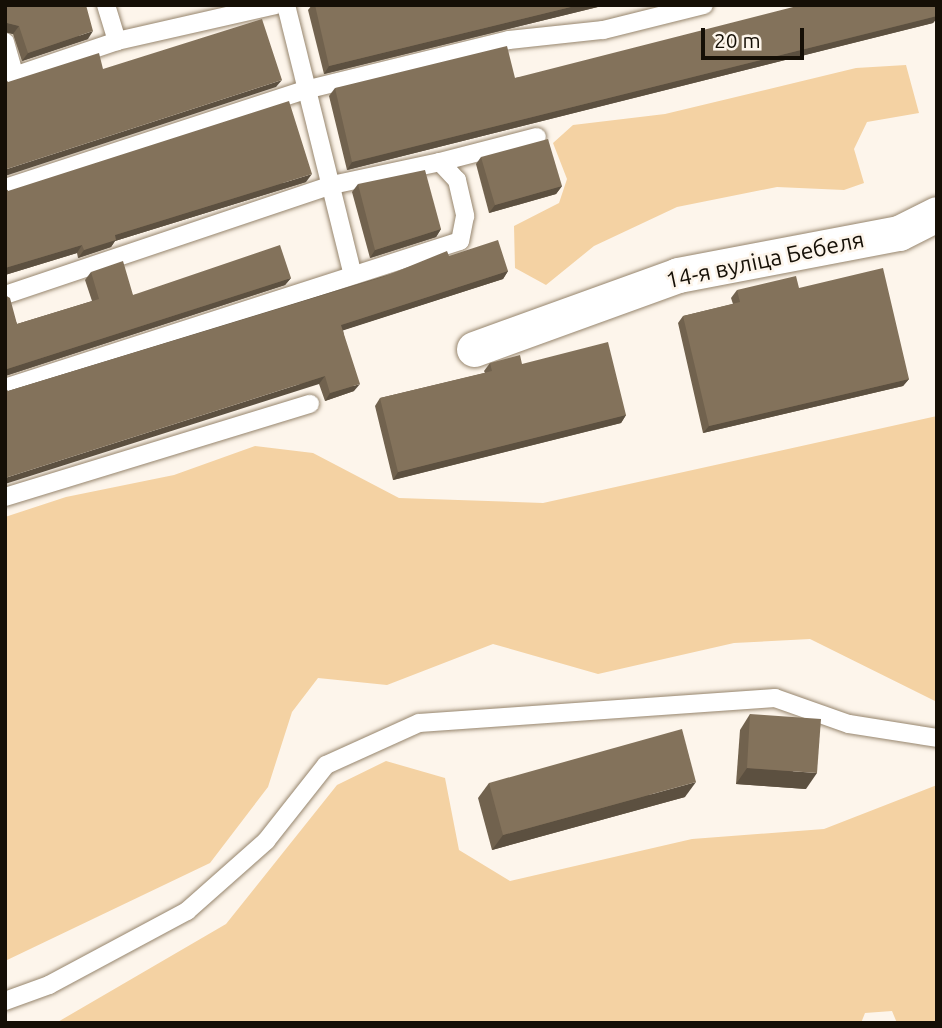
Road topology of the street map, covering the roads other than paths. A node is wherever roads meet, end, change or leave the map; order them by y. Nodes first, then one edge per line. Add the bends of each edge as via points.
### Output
1 (106, 5) edge
2 (275, 5) edge
3 (286, 5) edge
4 (704, 5) edge
5 (117, 41) junction
6 (5, 42) edge
7 (10, 77) edge
8 (305, 90) junction
9 (537, 137) dead end
10 (440, 162) junction
11 (332, 185) junction
12 (5, 188) edge
13 (937, 214) edge
14 (353, 275) junction
15 (5, 295) edge
16 (474, 349) dead end
17 (5, 388) edge
18 (310, 404) dead end
19 (5, 497) edge
20 (937, 738) edge
21 (5, 1001) edge

1 - 5 lane
2 - 5 lane
3 - 8 lane
4 - 8 lane via 603,30 509,40
5 - 7 lane
6 - 7 lane
8 - 11 lane
8 - 12 lane
9 - 10 lane
10 - 11 lane
10 - 14 lane via 457,180 465,216 460,241
11 - 14 lane
11 - 15 lane
13 - 16 street, 14-я вуліца Бебеля via 899,233 678,275
14 - 17 lane
18 - 19 lane
20 - 21 lane via 849,724 775,698 419,723 326,765 267,841 187,911 49,985

